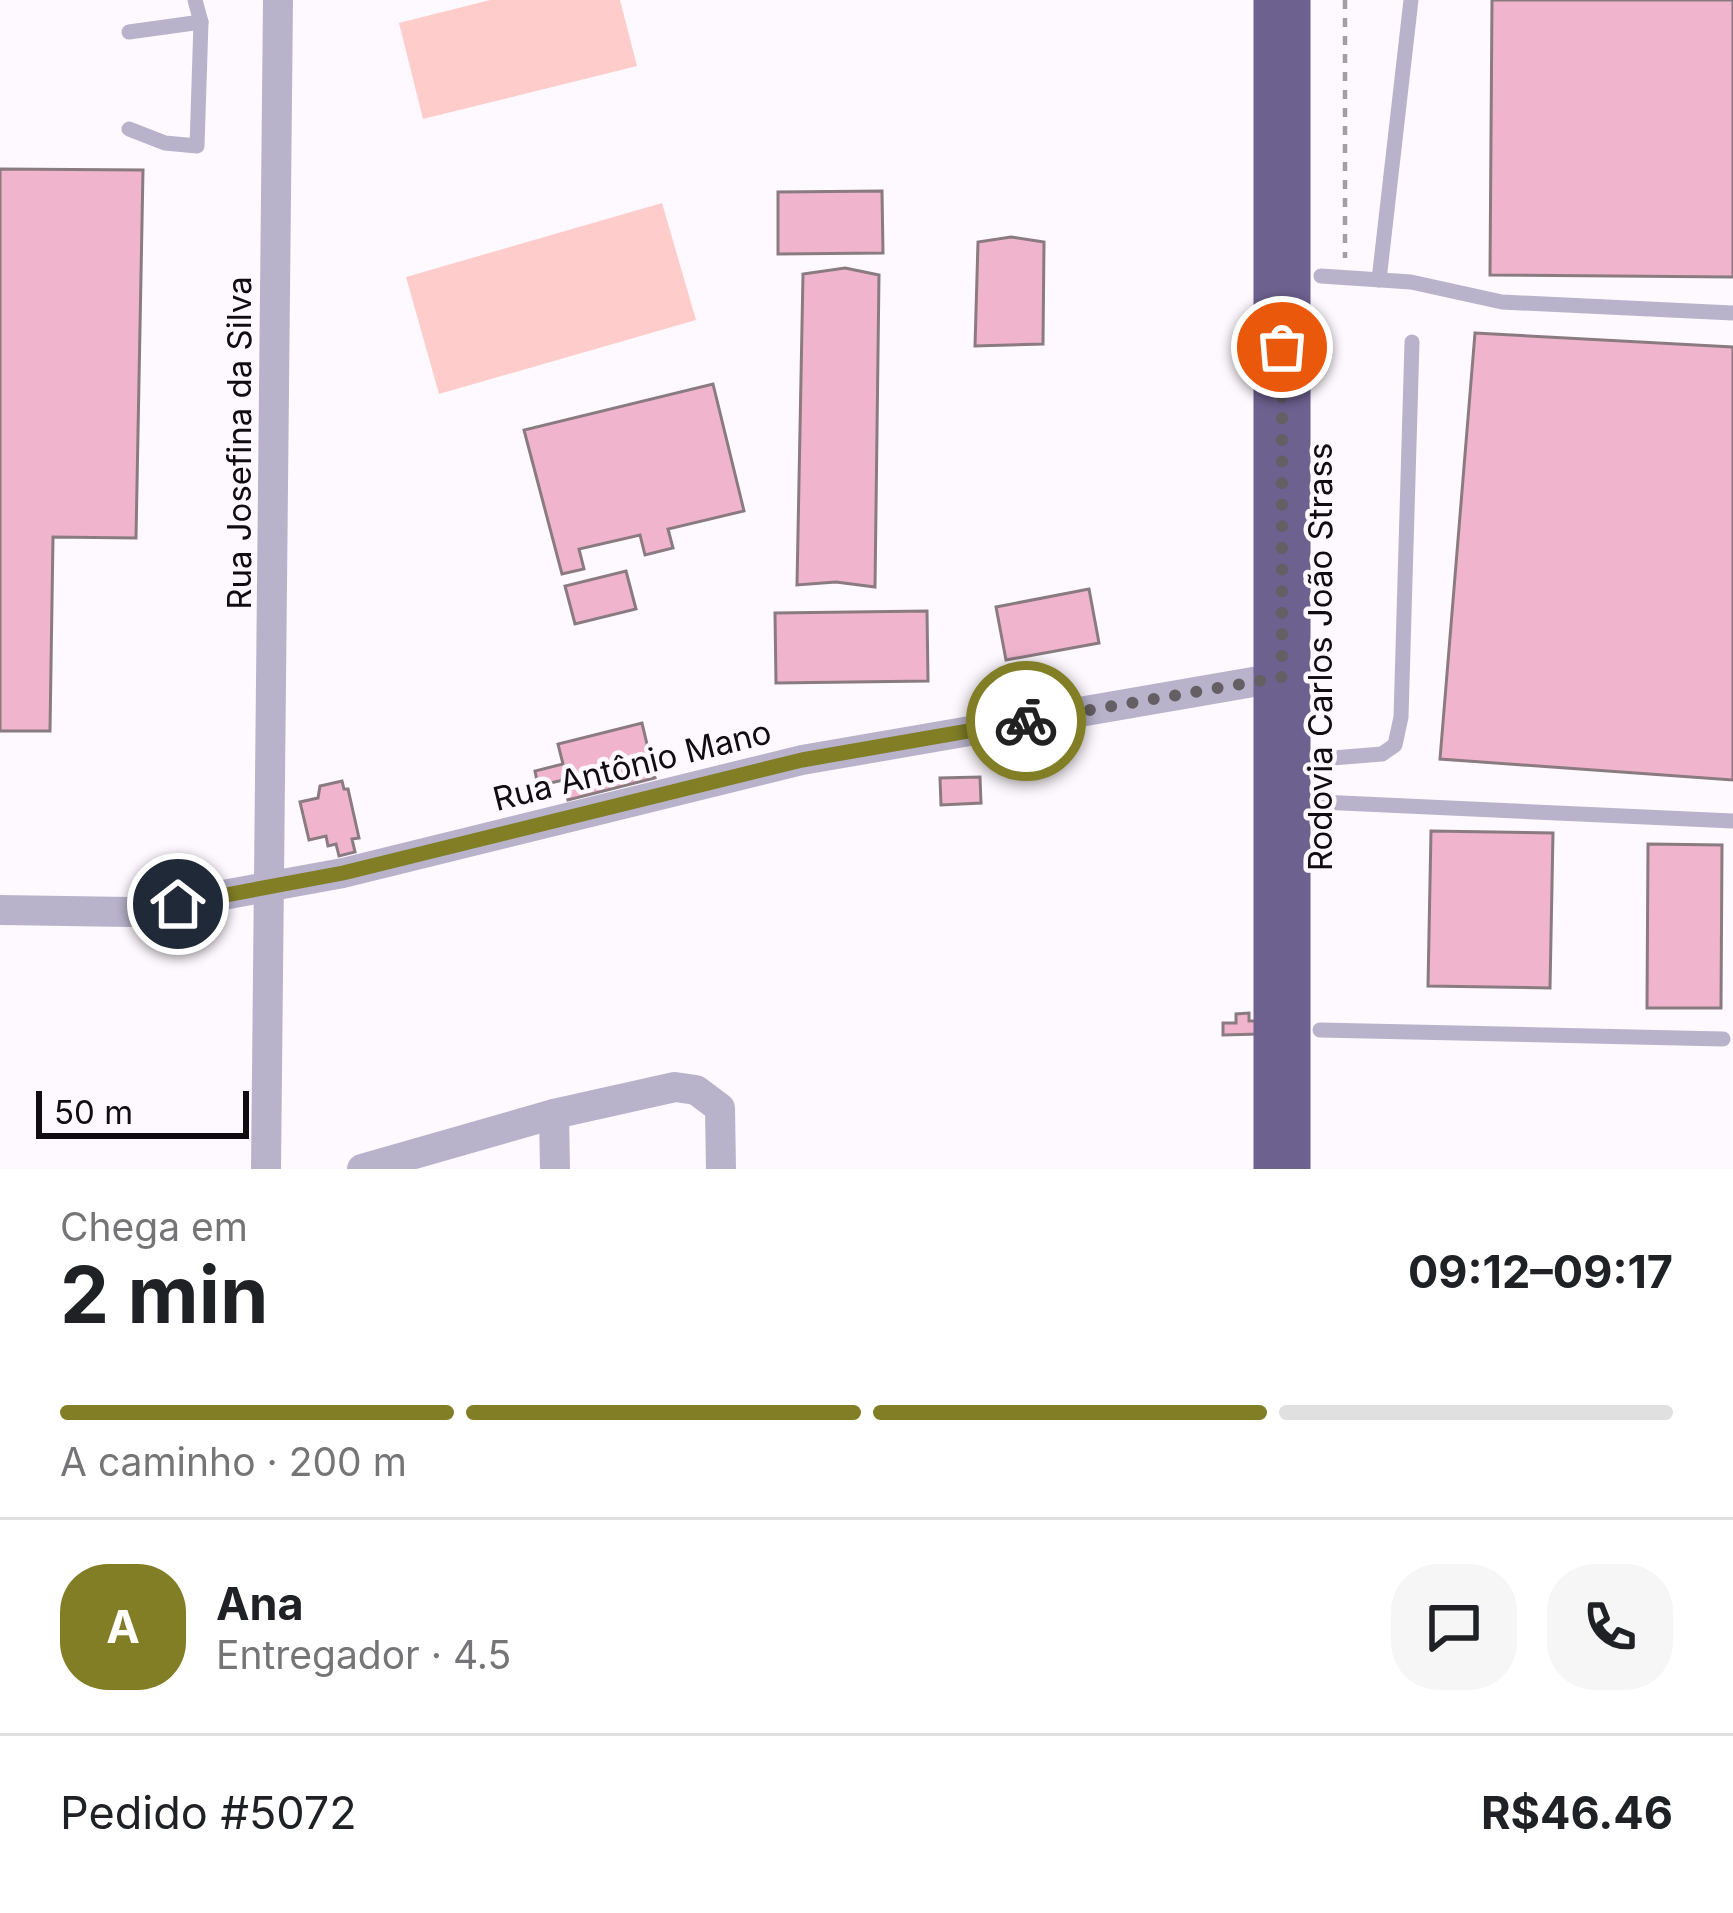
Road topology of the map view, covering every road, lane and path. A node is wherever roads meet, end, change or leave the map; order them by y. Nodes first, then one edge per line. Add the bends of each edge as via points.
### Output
1 (194, 0) edge
2 (278, 0) edge
3 (1282, 0) edge
4 (1321, 0) edge
5 (1345, 0) edge
6 (1411, 0) edge
7 (201, 22) junction
8 (130, 32) dead end
9 (130, 129) dead end
10 (1333, 277) junction
11 (1379, 280) junction
12 (1733, 314) edge
13 (1412, 342) dead end
14 (1282, 677) junction
15 (1320, 780) junction
16 (1733, 821) edge
17 (272, 886) junction
18 (0, 910) edge
19 (1320, 1030) junction
20 (1723, 1039) dead end
21 (554, 1114) junction
22 (266, 1169) edge
23 (362, 1169) edge
24 (555, 1169) edge
25 (721, 1169) edge
26 (1282, 1169) edge
27 (1320, 1169) edge

1 - 7 lane
2 - 17 street, Rua Josefina da Silva
3 - 14 highway, Rodovia Carlos João Strass
4 - 10 highway, Rodovia Carlos João Strass
5 - 10 path
6 - 11 lane
7 - 8 lane
7 - 9 lane via 197,146
10 - 11 lane
10 - 15 highway, Rodovia Carlos João Strass
11 - 12 lane via 1502,302
13 - 15 lane via 1401,717 1395,745
14 - 17 street, Rua Antônio Mano via 802,760
14 - 26 highway, Rodovia Carlos João Strass
15 - 16 lane
15 - 19 highway, Rodovia Carlos João Strass
17 - 18 street, Rua Antônio Mano via 130,912
17 - 22 street, Rua Josefina da Silva
19 - 20 lane
19 - 27 highway, Rodovia Carlos João Strass
21 - 23 street
21 - 24 street
21 - 25 street via 675,1087 696,1090 720,1108

